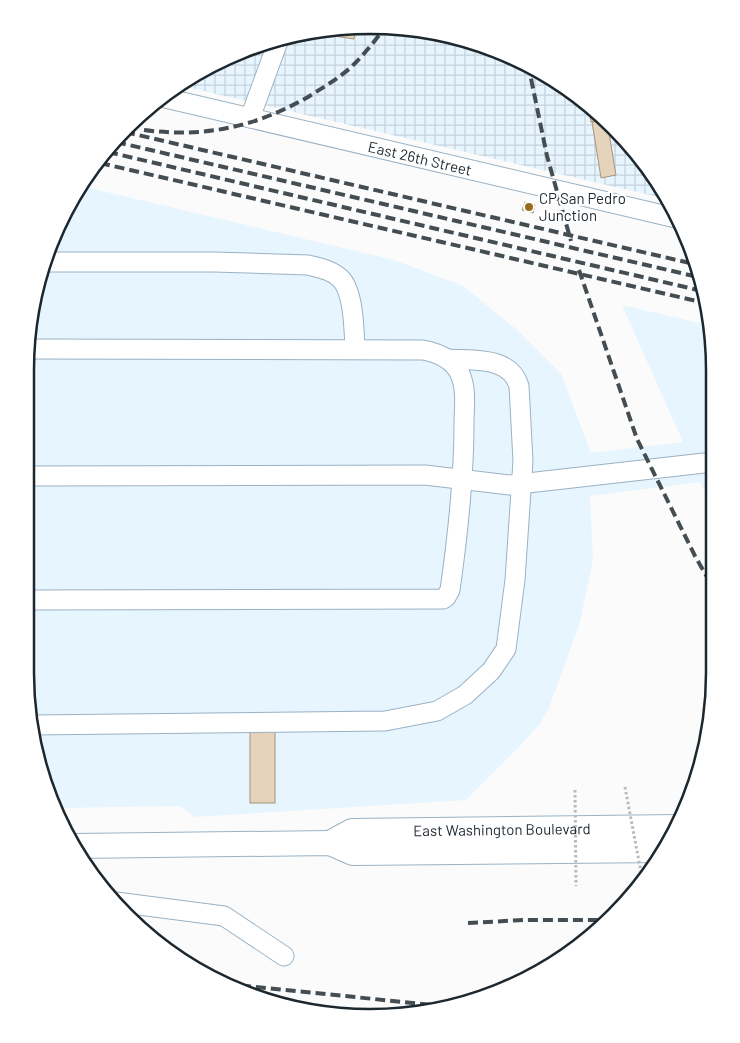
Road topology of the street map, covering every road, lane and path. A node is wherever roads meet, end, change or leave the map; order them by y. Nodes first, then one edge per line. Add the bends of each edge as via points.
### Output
1 (276, 47) edge
2 (170, 99) edge
3 (250, 118) junction
4 (669, 217) edge
5 (52, 262) edge
6 (34, 349) edge
7 (355, 349) junction
8 (448, 360) junction
9 (706, 463) edge
10 (34, 476) edge
11 (463, 479) junction
12 (522, 484) junction
13 (34, 600) edge
14 (38, 725) edge
15 (625, 787) dead end
16 (575, 790) dead end
17 (669, 827) edge
18 (330, 843) junction
19 (82, 846) edge
20 (656, 850) edge
21 (641, 872) edge
22 (576, 886) dead end
23 (125, 903) edge
24 (284, 956) dead end

1 - 3 street
2 - 3 street, East 26th Street
3 - 4 street, East 26th Street
5 - 7 street via 214,262 318,268 334,274 345,285 350,297
6 - 7 street
7 - 8 street via 423,350
8 - 11 street via 456,367 464,394
8 - 12 street via 494,362 517,378 520,386
9 - 12 street
10 - 11 street via 425,475
11 - 12 street
11 - 13 street via 450,590 440,600
12 - 14 street via 506,649 491,671 465,695 437,712 385,721
15 - 21 path, bridge
16 - 22 path, bridge
17 - 18 main road, East Washington Boulevard via 352,831
18 - 19 main road, East Washington Boulevard
18 - 20 main road, East Washington Boulevard via 353,853
23 - 24 street via 224,916

